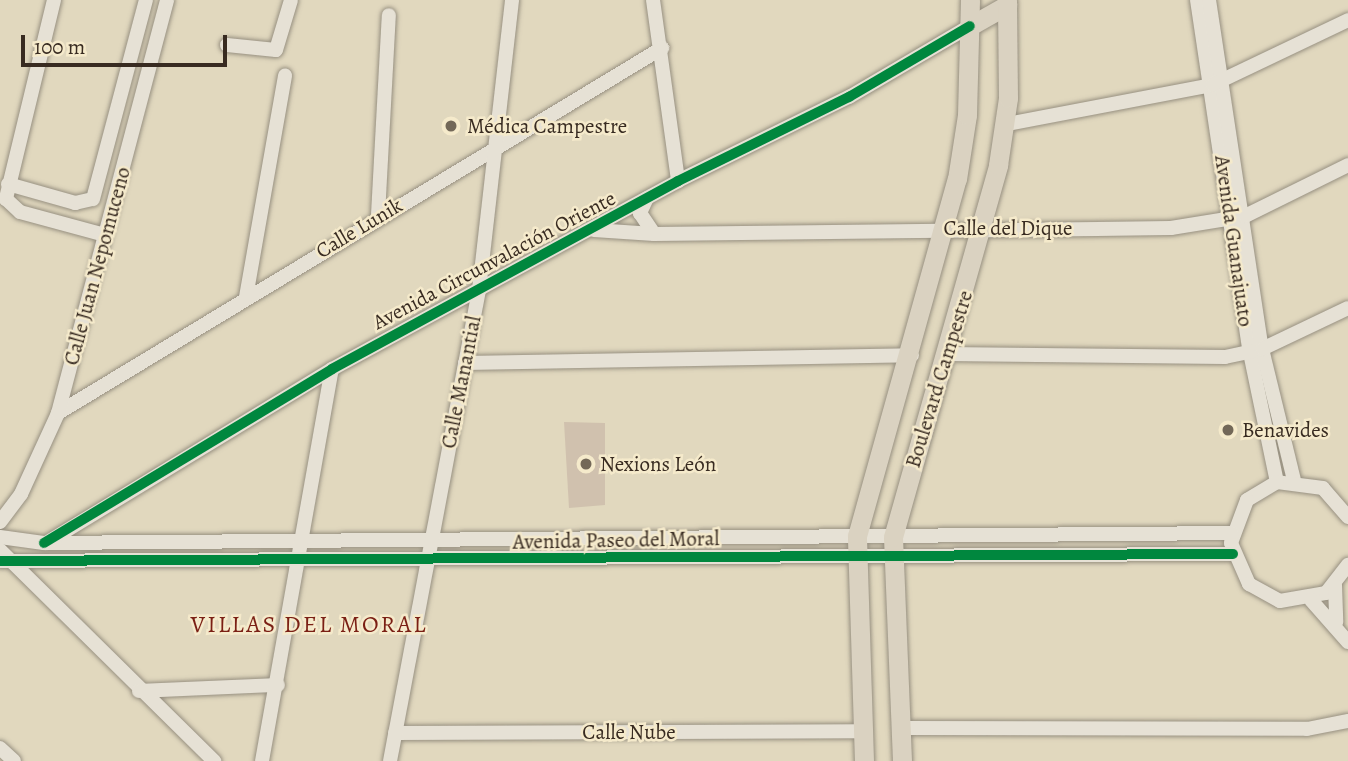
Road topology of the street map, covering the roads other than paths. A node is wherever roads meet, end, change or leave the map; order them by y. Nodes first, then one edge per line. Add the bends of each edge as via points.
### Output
1 (54, 0) edge
2 (146, 0) edge
3 (167, 0) edge
4 (291, 0) edge
5 (512, 0) edge
6 (653, 0) edge
7 (970, 0) edge
8 (1196, 0) edge
9 (1209, 0) edge
10 (1009, 2) edge
11 (389, 15) dead end
12 (1348, 20) edge
13 (970, 26) junction
14 (227, 45) dead end
15 (662, 48) junction
16 (285, 75) dead end
17 (1218, 83) junction
18 (1007, 124) junction
19 (497, 150) junction
20 (1348, 165) edge
21 (678, 181) junction
22 (8, 184) junction
23 (647, 198) junction
24 (378, 215) junction
25 (1245, 216) junction
26 (1230, 221) junction
27 (945, 227) junction
28 (984, 227) junction
29 (594, 230) junction
30 (654, 234) junction
31 (105, 235) junction
32 (479, 290) junction
33 (246, 297) junction
34 (1348, 308) edge
35 (1256, 351) junction
36 (948, 354) junction
37 (912, 355) junction
38 (465, 363) junction
39 (332, 369) junction
40 (58, 414) junction
41 (1294, 480) junction
42 (1277, 482) junction
43 (1346, 509) edge
44 (0, 522) edge
45 (1232, 533) junction
46 (300, 536) junction
47 (857, 536) junction
48 (0, 537) edge
49 (894, 537) junction
50 (430, 538) junction
51 (44, 543) junction
52 (0, 550) edge
53 (1233, 554) junction
54 (296, 555) junction
55 (857, 559) junction
56 (893, 560) junction
57 (5, 561) edge
58 (427, 563) junction
59 (1348, 565) edge
60 (1335, 584) junction
61 (1311, 600) junction
62 (1336, 622) junction
63 (1348, 642) edge
64 (278, 685) junction
65 (139, 691) junction
66 (1348, 721) edge
67 (901, 729) junction
68 (863, 731) junction
69 (396, 733) junction
70 (0, 748) edge
71 (14, 761) edge
72 (214, 761) edge
73 (262, 761) edge
74 (390, 761) edge
75 (864, 761) edge
76 (902, 761) edge

1 - 22 street
2 - 22 street via 93,199 75,202
3 - 31 street, Calle Juan Nepomuceno
4 - 14 street via 276,50
5 - 19 street, Calle Manantial
6 - 15 street
7 - 13 main road, Boulevard Campestre
8 - 17 street, Avenida Guanajuato
9 - 17 street, Avenida Guanajuato
10 - 13 main road
10 - 18 main road, Boulevard Campestre
11 - 24 street
12 - 17 street
13 - 21 street, Avenida Circunvalación Oriente via 849,97
13 - 27 main road, Boulevard Campestre via 963,148
15 - 19 street, Calle Lunik
15 - 21 street
16 - 33 street
17 - 18 street
17 - 25 street, Avenida Guanajuato
17 - 26 street, Avenida Guanajuato
18 - 28 main road, Boulevard Campestre
19 - 24 street, Calle Lunik
19 - 32 street, Calle Manantial
20 - 25 street, Calle del Dique
21 - 23 street, Avenida Circunvalación Oriente
22 - 31 street via 6,199 13,208
23 - 29 street, Avenida Circunvalación Oriente
23 - 30 street via 640,213
24 - 33 street, Calle Lunik
25 - 26 street, Calle del Dique
25 - 35 street, Avenida Guanajuato
26 - 28 street, Calle del Dique via 1171,228
26 - 35 street, Avenida Guanajuato
27 - 28 street, Calle del Dique
27 - 30 street, Calle del Dique
27 - 37 main road, Boulevard Campestre
28 - 36 main road, Boulevard Campestre
29 - 30 street, Calle del Dique
29 - 32 street, Avenida Circunvalación Oriente
31 - 40 street, Calle Juan Nepomuceno
32 - 38 street, Calle Manantial
32 - 39 street, Avenida Circunvalación Oriente
33 - 40 street, Calle Lunik
34 - 35 street
35 - 36 street
35 - 41 street, Avenida Guanajuato
35 - 42 street, Avenida Guanajuato
36 - 49 main road, Boulevard Campestre
37 - 38 street
37 - 47 main road, Boulevard Campestre
38 - 50 street, Calle Manantial
39 - 46 street
39 - 51 street, Avenida Circunvalación Oriente
40 - 44 street, Calle Juan Nepomuceno via 21,494
41 - 42 street
41 - 43 street via 1323,488
42 - 45 street via 1247,500
45 - 49 street, Avenida Paseo del Moral
45 - 53 street
46 - 50 street, Avenida Paseo del Moral
46 - 51 street, Avenida Paseo del Moral
46 - 54 street
47 - 49 street, Avenida Paseo del Moral
47 - 50 street, Avenida Paseo del Moral
47 - 55 main road, Boulevard Campestre
48 - 51 street, Avenida Paseo del Moral
49 - 56 main road, Boulevard Campestre
50 - 58 street, Calle Manantial
52 - 57 street
53 - 56 street, Avenida Paseo del Moral
53 - 61 street via 1239,570 1263,595
54 - 57 street, Avenida Paseo del Moral
54 - 58 street, Avenida Paseo del Moral
54 - 64 street
55 - 56 street, Avenida Paseo del Moral
55 - 58 street, Avenida Paseo del Moral
55 - 68 main road, Boulevard Campestre
56 - 67 main road, Boulevard Campestre
57 - 65 street
58 - 69 street, Calle Manantial
59 - 60 street
60 - 61 street
60 - 62 street
61 - 62 street
62 - 63 street
64 - 65 street
64 - 73 street
65 - 72 street
66 - 67 street via 1307,729
67 - 76 main road, Boulevard Campestre
68 - 69 street, Calle Nube
68 - 75 main road, Boulevard Campestre
69 - 74 street, Calle Manantial
70 - 71 street

